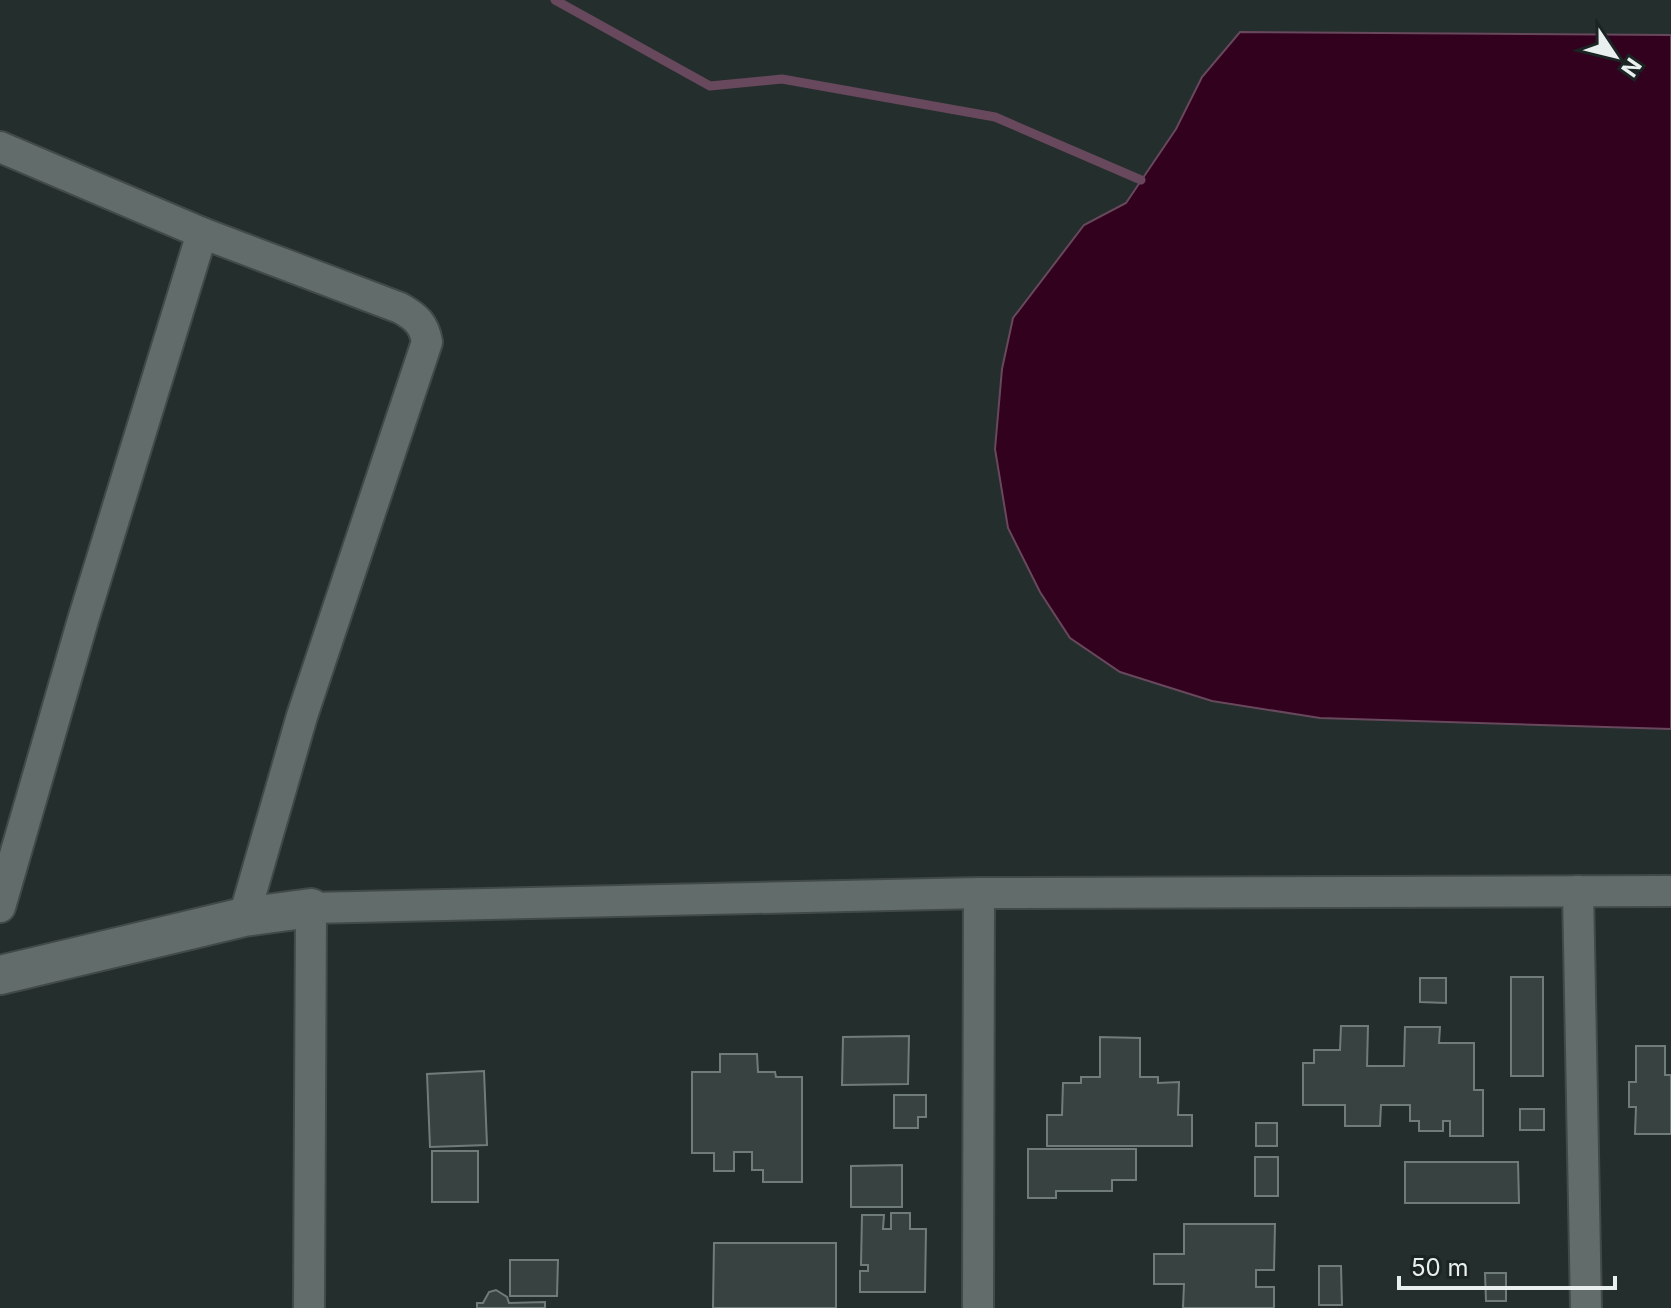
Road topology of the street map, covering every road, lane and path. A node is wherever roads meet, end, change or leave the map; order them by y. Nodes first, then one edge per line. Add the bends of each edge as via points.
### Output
1 (0, 147) edge
2 (202, 233) junction
3 (1578, 891) junction
4 (1671, 891) edge
5 (979, 893) junction
6 (0, 907) edge
7 (311, 908) junction
8 (244, 917) junction
9 (0, 975) edge
10 (309, 1308) edge
11 (978, 1308) edge
12 (1586, 1308) edge

1 - 2 street
2 - 6 street
2 - 8 street via 400,308 415,316 427,342 302,716
3 - 4 street
3 - 5 street
3 - 12 street
5 - 7 street
5 - 11 street
7 - 8 street
7 - 10 street
8 - 9 street

